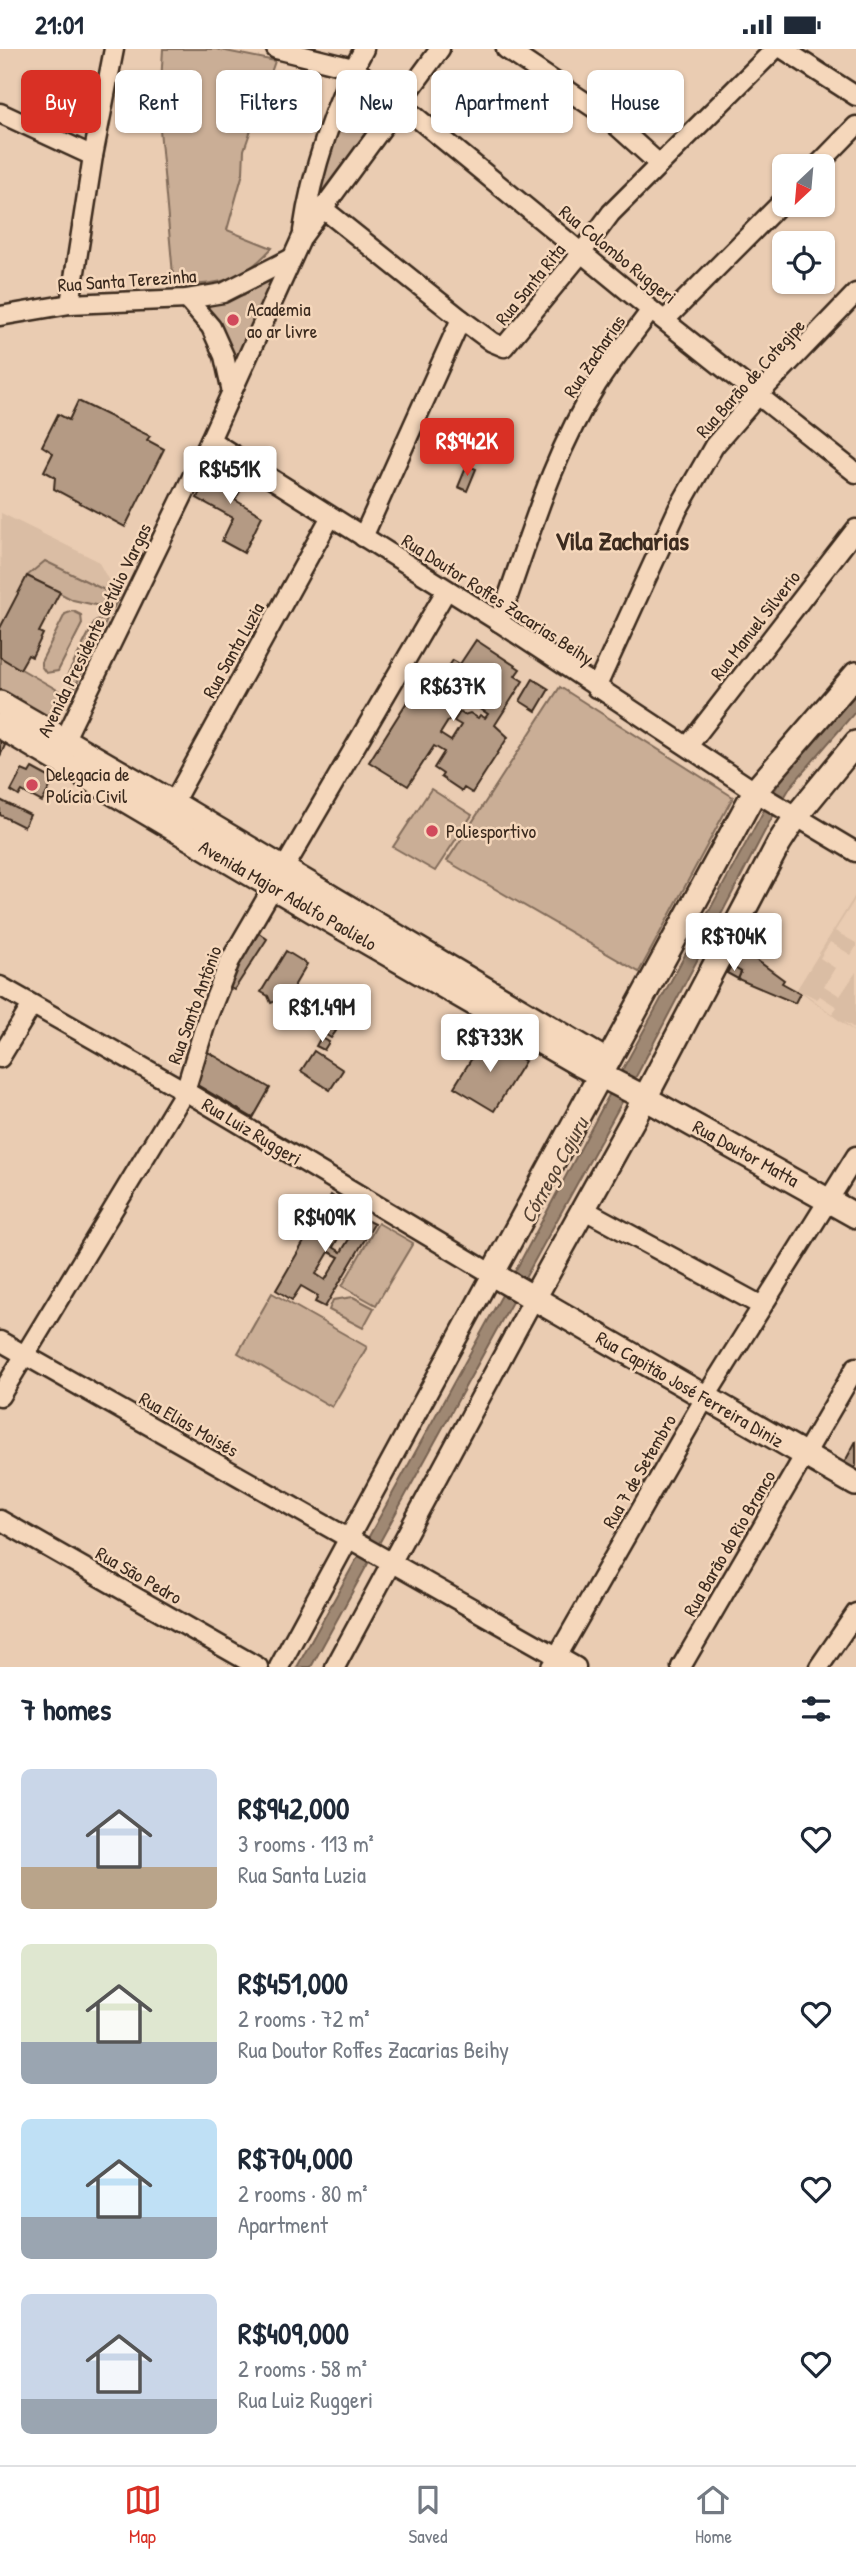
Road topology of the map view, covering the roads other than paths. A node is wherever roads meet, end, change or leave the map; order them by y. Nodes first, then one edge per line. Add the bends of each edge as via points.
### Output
1 (114, 49) edge
2 (276, 49) edge
3 (363, 49) edge
4 (440, 49) edge
5 (506, 49) edge
6 (775, 49) edge
7 (783, 49) edge
8 (353, 68) junction
9 (356, 70) edge
10 (417, 79) edge
11 (856, 96) edge
12 (0, 113) edge
13 (417, 118) edge
14 (856, 127) edge
15 (376, 133) edge
16 (829, 154) edge
17 (93, 156) junction
18 (659, 165) junction
19 (321, 207) junction
20 (772, 211) edge
21 (302, 237) junction
22 (582, 252) junction
23 (292, 258) junction
24 (856, 293) edge
25 (187, 299) junction
26 (70, 304) junction
27 (658, 315) junction
28 (0, 316) edge
29 (461, 319) junction
30 (232, 393) junction
31 (759, 394) junction
32 (210, 440) junction
33 (856, 473) edge
34 (330, 518) junction
35 (856, 530) edge
36 (363, 537) junction
37 (446, 591) junction
38 (499, 622) junction
39 (856, 674) edge
40 (596, 688) junction
41 (0, 703) edge
42 (0, 726) edge
43 (856, 743) edge
44 (688, 746) junction
45 (60, 749) junction
46 (758, 793) junction
47 (173, 803) junction
48 (792, 813) junction
49 (856, 852) edge
50 (277, 878) junction
51 (0, 986) edge
52 (32, 1005) junction
53 (0, 1058) edge
54 (620, 1081) junction
55 (185, 1091) junction
56 (856, 1156) edge
57 (830, 1199) junction
58 (583, 1209) junction
59 (856, 1216) edge
60 (497, 1277) junction
61 (529, 1295) junction
62 (762, 1306) junction
63 (0, 1341) edge
64 (24, 1355) junction
65 (856, 1367) edge
66 (0, 1396) edge
67 (705, 1398) junction
68 (803, 1455) junction
69 (856, 1484) edge
70 (0, 1520) edge
71 (354, 1542) junction
72 (386, 1559) junction
73 (856, 1613) edge
74 (554, 1662) edge
75 (258, 1667) edge
76 (279, 1667) edge
77 (335, 1667) edge
78 (576, 1667) edge
79 (681, 1667) edge
80 (819, 1667) edge

1 - 17 street
2 - 8 street
3 - 8 street
4 - 10 street, Avenida Presidente Getúlio Vargas
5 - 18 street via 606,115
6 - 18 street, Rua Santa Rita
7 - 11 street
8 - 9 street, Rua Colombo Ruggeri
8 - 21 street via 316,166
12 - 17 street
13 - 22 street, Rua Colombo Ruggeri
14 - 16 street
15 - 19 street, Avenida Presidente Getúlio Vargas
17 - 26 street
18 - 22 street, Rua Santa Rita via 611,213
19 - 21 street, Avenida Presidente Getúlio Vargas
19 - 29 street, Rua Santa Rita
20 - 27 street, Rua Zacharias
21 - 23 street, Avenida Presidente Getúlio Vargas
22 - 27 street, Rua Colombo Ruggeri
22 - 29 street, Rua Santa Rita via 508,345 499,346
23 - 25 street, Rua Santa Terezinha via 223,293
23 - 30 street, Avenida Presidente Getúlio Vargas
24 - 31 street, Rua Barão de Cotegipe
25 - 26 street, Rua Santa Terezinha
25 - 30 street via 211,327 224,356
26 - 28 street, Rua Santa Terezinha
27 - 31 street, Rua Colombo Ruggeri
27 - 38 street, Rua Zacharias via 597,383 577,421 555,466
29 - 36 street
30 - 32 street, Avenida Presidente Getúlio Vargas
31 - 33 street, Rua Colombo Ruggeri
31 - 40 street, Rua Barão de Cotegipe via 714,446 684,496
32 - 34 street, Rua Doutor Roffes Zacarias Beihy
32 - 45 street, Avenida Presidente Getúlio Vargas
34 - 36 street, Rua Doutor Roffes Zacarias Beihy
34 - 47 street, Rua Santa Luzia
35 - 44 street, Rua Manuel Silverio
36 - 37 street, Rua Doutor Roffes Zacarias Beihy
37 - 38 street, Rua Doutor Roffes Zacarias Beihy
37 - 50 street, Rua Santo Antônio
38 - 40 street, Rua Doutor Roffes Zacarias Beihy
39 - 46 main road
40 - 44 street, Rua Doutor Roffes Zacarias Beihy
41 - 45 main road, Avenida Major Adolfo Paolielo
42 - 45 main road, Avenida Major Adolfo Paolielo
43 - 48 main road
44 - 46 street, Rua Doutor Roffes Zacarias Beihy
45 - 47 main road, Avenida Major Adolfo Paolielo
45 - 50 main road, Avenida Major Adolfo Paolielo
46 - 48 street, Rua Doutor Roffes Zacarias Beihy
46 - 54 main road
47 - 50 main road, Avenida Major Adolfo Paolielo
48 - 49 street, Rua Doutor Roffes Zacarias Beihy
48 - 54 main road via 732,929
50 - 54 main road, Avenida Major Adolfo Paolielo
50 - 55 street, Rua Santo Antônio via 230,961
51 - 52 street, Rua Luiz Ruggeri
52 - 53 street
52 - 55 street, Rua Luiz Ruggeri
54 - 57 main road, Rua Doutor Matta
54 - 58 main road
54 - 60 main road
55 - 60 street, Rua Luiz Ruggeri
55 - 64 street, Rua Santo Antônio
56 - 57 street, Rua 7 de Setembro
57 - 59 main road, Rua Doutor Matta
57 - 62 street, Rua 7 de Setembro
58 - 61 main road
58 - 62 street
60 - 61 main road, Rua Capitão José Ferreira Diniz
60 - 71 street
61 - 67 main road, Rua Capitão José Ferreira Diniz
61 - 72 street
62 - 67 street, Rua 7 de Setembro
63 - 64 street, Rua Elias Moisés
64 - 66 street, Rua Santo Antônio
64 - 71 street, Rua Elias Moisés
65 - 68 street, Rua Barão do Rio Branco
67 - 68 main road, Rua Capitão José Ferreira Diniz
67 - 74 street, Rua 7 de Setembro
68 - 69 main road, Rua Capitão José Ferreira Diniz
68 - 79 street, Rua Barão do Rio Branco
70 - 75 street, Rua São Pedro
71 - 72 street, Rua Elias Moisés
71 - 76 street
72 - 74 street, Rua Elias Moisés
72 - 77 street
73 - 80 street
74 - 78 street, Rua Elias Moisés

